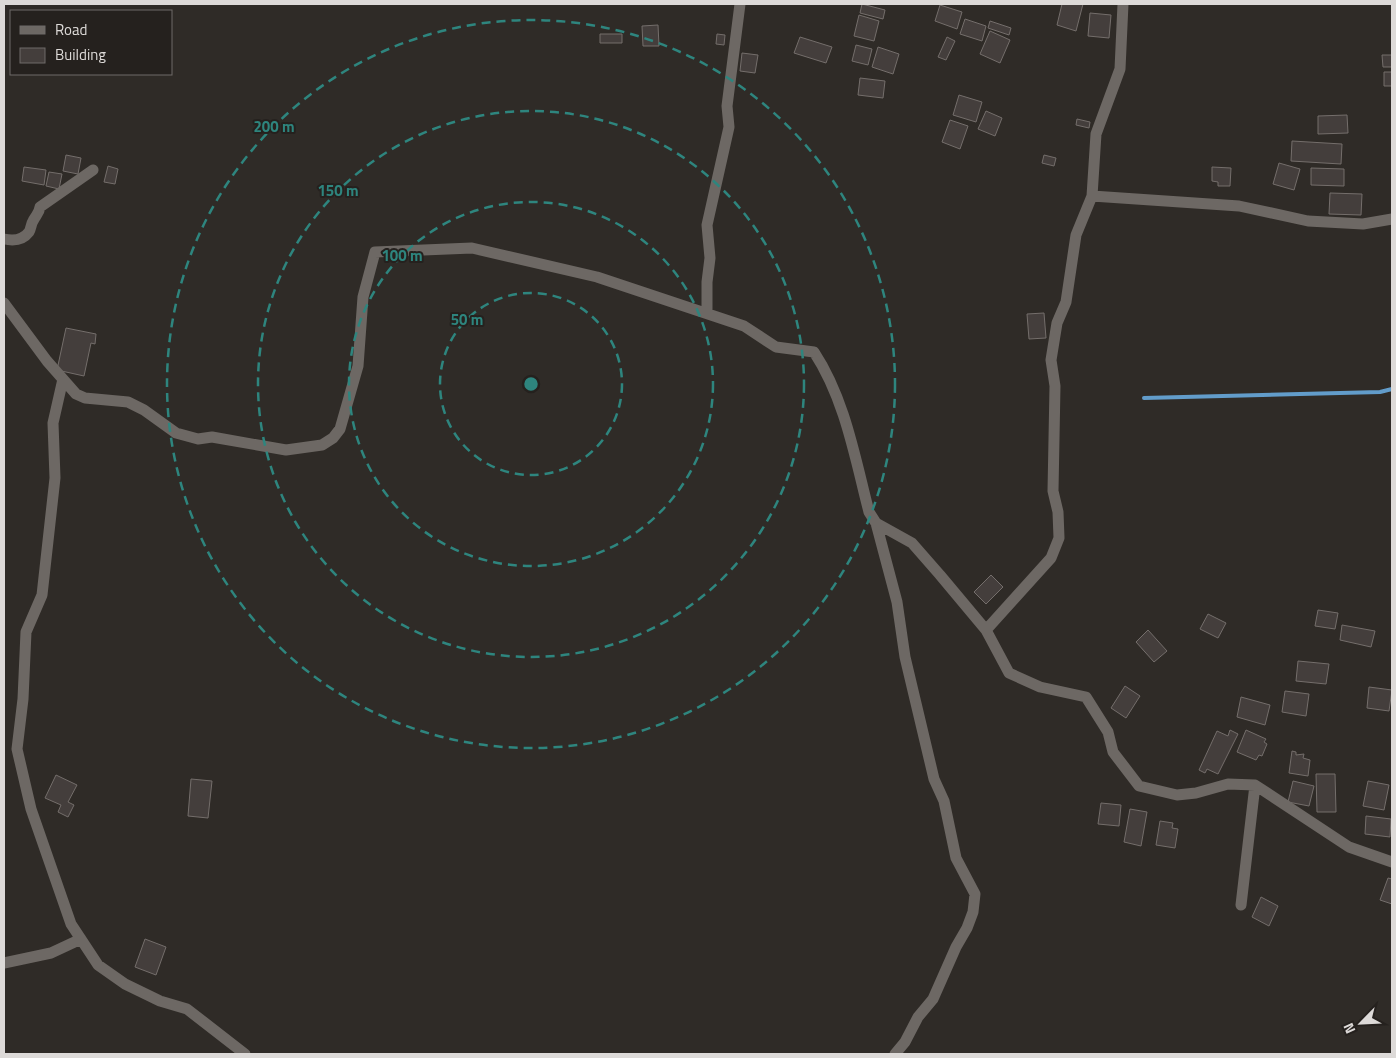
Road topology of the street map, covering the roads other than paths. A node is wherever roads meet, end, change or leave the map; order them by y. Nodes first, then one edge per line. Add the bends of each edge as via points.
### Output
1 (740, 4) edge
2 (1123, 4) edge
3 (93, 170) dead end
4 (1092, 196) junction
5 (1392, 219) edge
6 (4, 239) edge
7 (4, 302) edge
8 (707, 313) junction
9 (63, 378) junction
10 (876, 523) junction
11 (986, 630) junction
12 (1255, 785) junction
13 (1392, 862) edge
14 (1241, 904) dead end
15 (81, 939) junction
16 (4, 963) edge
17 (245, 1054) edge
18 (895, 1054) edge

1 - 8 street via 727,106 729,127 707,225 710,258
2 - 4 street via 1120,69 1096,134
3 - 6 street via 40,207 30,231 22,238
4 - 5 street via 1238,206 1308,222 1363,224
4 - 11 street via 1076,235 1066,302 1057,323 1051,360 1055,386 1053,491 1059,538 1051,558
7 - 9 street
8 - 9 street via 597,277 472,248 375,252 362,297 358,366 340,429 322,445 286,450 212,437 198,439 176,433 128,402 85,398 76,394
8 - 10 street via 744,326 776,347 814,352 829,374 838,396 869,512
9 - 15 street via 53,423 55,478 42,595 26,632 17,749 30,809 71,924
10 - 11 street via 912,543
10 - 18 street via 897,602 905,657 934,779 944,801 956,858 975,894 974,912 933,999
11 - 12 street via 1009,673 1040,687 1086,697 1108,732 1113,752 1139,786 1177,795 1228,784
12 - 13 street via 1350,847
12 - 14 street
15 - 16 street via 51,953
15 - 17 street via 98,965 125,984 187,1009

